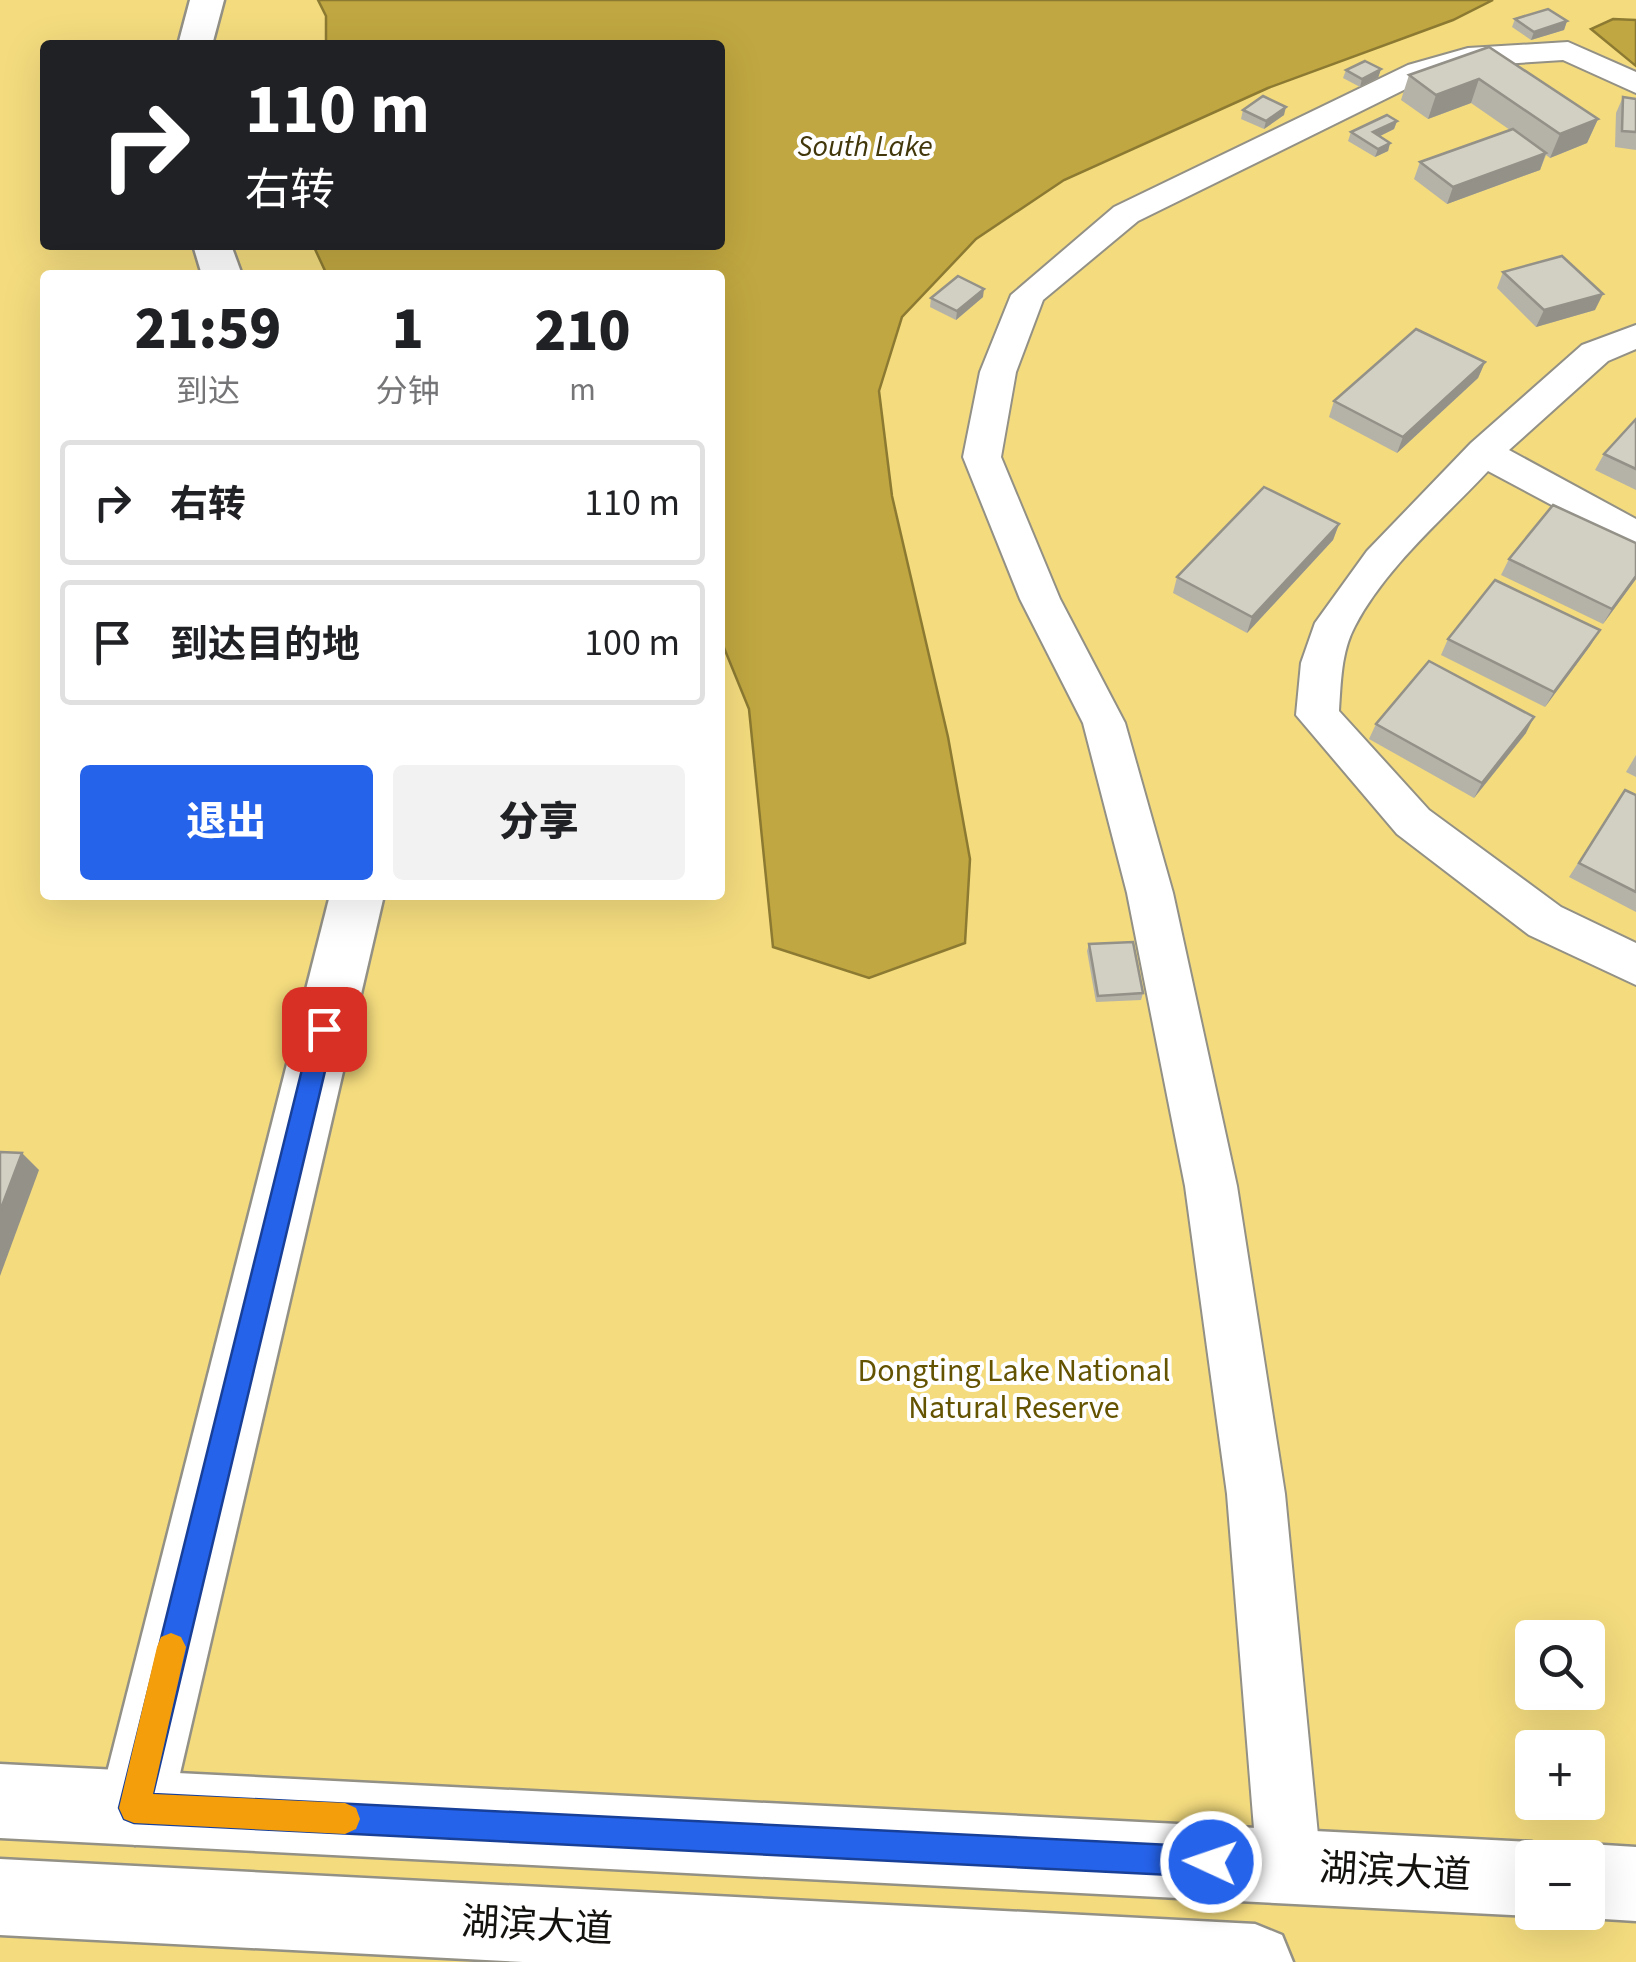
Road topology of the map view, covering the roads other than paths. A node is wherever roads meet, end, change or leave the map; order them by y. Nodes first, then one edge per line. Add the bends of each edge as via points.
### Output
1 (208, 0) edge
2 (196, 40) edge
3 (1636, 84) edge
4 (1636, 336) edge
5 (1484, 452) junction
6 (1636, 536) edge
7 (356, 900) edge
8 (1636, 964) edge
9 (0, 1801) edge
10 (134, 1808) junction
11 (1289, 1866) junction
12 (1515, 1877) edge
13 (1605, 1883) edge
14 (1636, 1884) edge
15 (0, 1898) edge
16 (1254, 1962) edge

1 - 2 main road
3 - 11 street via 1568,51 1468,57 1420,71 1126,214 1028,295 998,372 982,457 1040,598 1104,723 1150,893 1210,1186 1256,1494
4 - 5 street via 1595,353
5 - 6 street
5 - 8 street via 1392,549 1336,623 1322,663 1317,715 1413,822 1546,921
7 - 10 main road
9 - 10 main road, 湖滨大道
10 - 11 main road, 湖滨大道
11 - 12 main road, 湖滨大道
13 - 14 main road
15 - 16 main road, 湖滨大道

